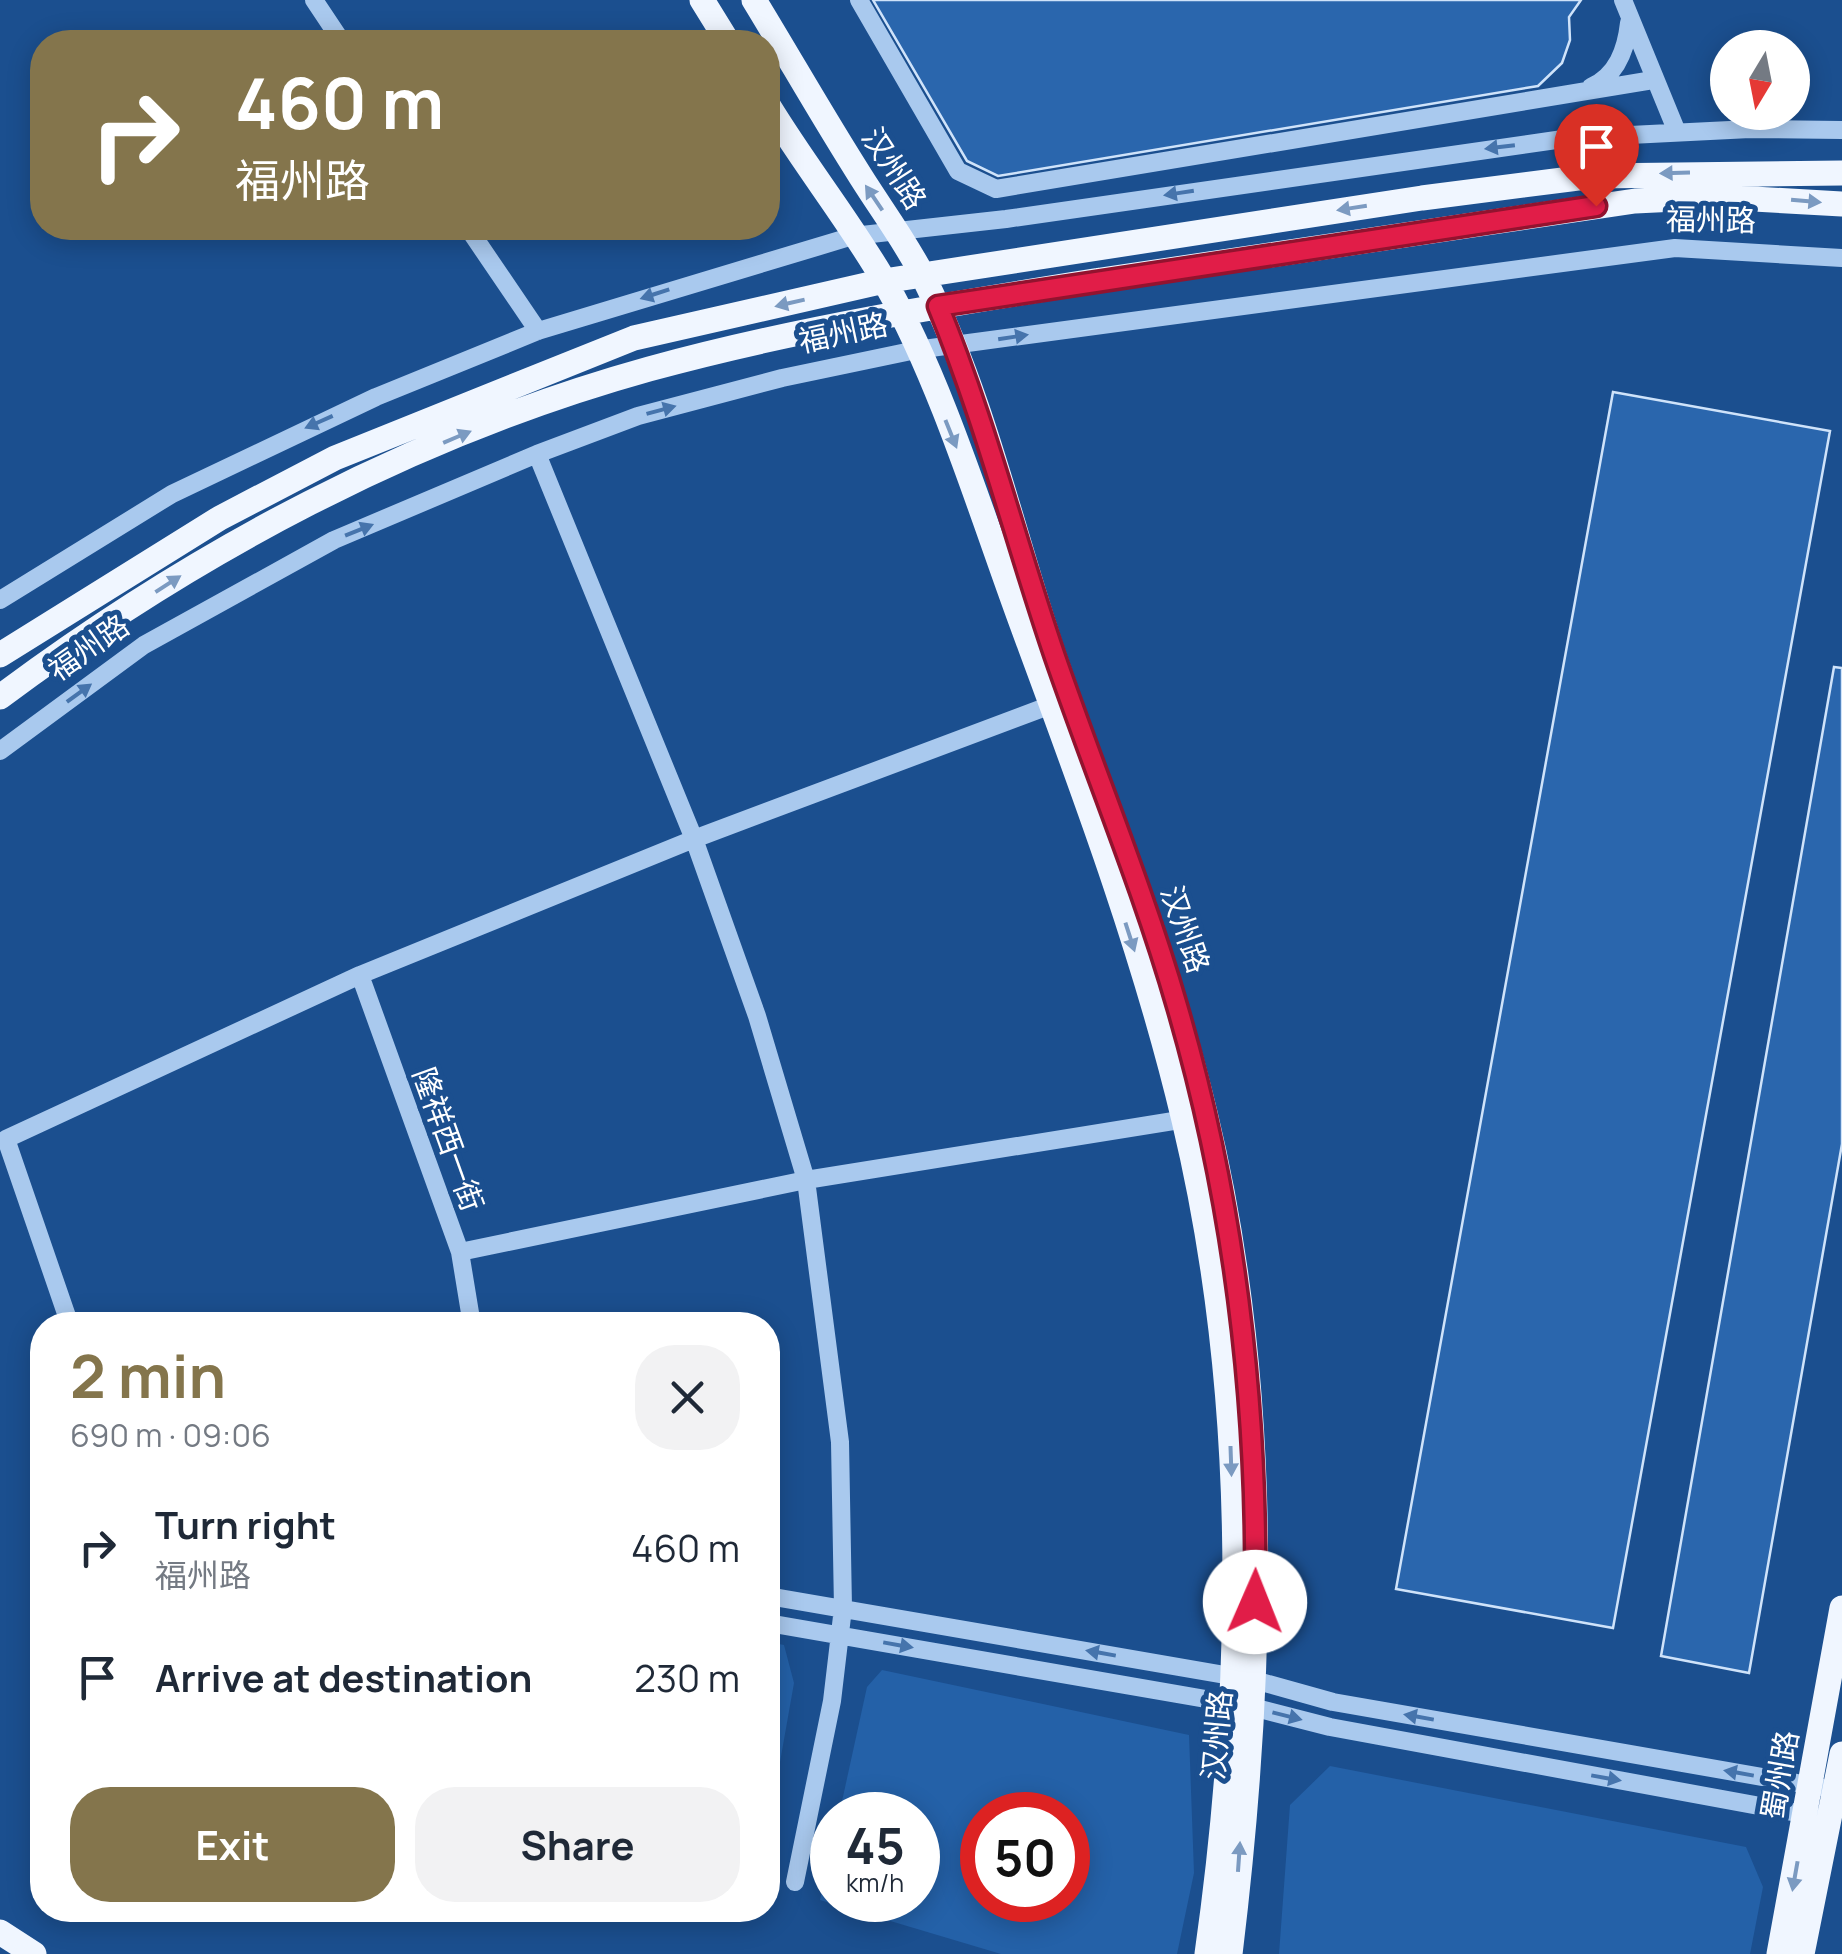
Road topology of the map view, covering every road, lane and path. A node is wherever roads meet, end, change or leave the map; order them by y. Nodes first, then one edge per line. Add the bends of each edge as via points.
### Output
1 (314, 0) edge
2 (702, 0) edge
3 (754, 0) edge
4 (859, 0) edge
5 (1626, 9) edge
6 (334, 30) edge
7 (721, 30) edge
8 (773, 30) edge
9 (780, 42) edge
10 (1654, 80) junction
11 (1583, 91) junction
12 (780, 123) edge
13 (1842, 130) edge
14 (1677, 132) junction
15 (1842, 173) edge
16 (1842, 204) edge
17 (897, 231) junction
18 (853, 236) junction
19 (476, 240) edge
20 (1842, 258) edge
21 (923, 275) junction
22 (884, 281) junction
23 (938, 306) junction
24 (900, 311) junction
25 (538, 331) junction
26 (954, 347) junction
27 (916, 350) junction
28 (536, 454) junction
29 (0, 600) edge
30 (0, 655) edge
31 (0, 697) edge
32 (1052, 705) junction
33 (0, 751) edge
34 (694, 839) junction
35 (360, 975) junction
36 (1195, 1117) junction
37 (806, 1180) junction
38 (460, 1252) junction
39 (66, 1312) edge
40 (470, 1312) edge
41 (780, 1598) edge
42 (843, 1608) junction
43 (1842, 1608) edge
44 (780, 1626) edge
45 (840, 1635) junction
46 (1243, 1678) junction
47 (1241, 1705) junction
48 (1842, 1754) edge
49 (1823, 1788) junction
50 (1818, 1817) junction
51 (796, 1882) dead end
52 (0, 1932) edge
53 (34, 1954) edge
54 (1207, 1954) edge
55 (1230, 1954) edge
56 (1779, 1954) edge
57 (1802, 1954) edge

1 - 6 street
2 - 7 main road
8 -> 3 main road, 汉州路
4 - 11 street via 958,171 996,189
5 - 10 street
5 - 11 street via 1627,41 1614,70
17 -> 9 main road, 汉州路
10 - 11 street
10 - 14 street
12 - 18 main road, 汉州路
13 - 14 street
14 -> 17 street via 1534,142
15 -> 21 main road, 福州路 via 1594,176
23 -> 16 main road, 福州路 via 1635,201
17 - 18 street
17 - 21 main road, 汉州路
18 - 22 main road, 汉州路
18 -> 25 street
19 - 25 street
26 -> 20 street, 福州路 via 1675,248
21 - 22 main road, 福州路
21 - 23 main road, 汉州路
22 - 24 main road, 汉州路
22 -> 30 main road, 福州路 via 634,338 473,400 336,458 220,518
23 - 24 main road, 福州路
23 - 26 main road, 汉州路
24 - 27 main road, 汉州路
31 -> 24 main road, 福州路 via 210,556 336,488 648,369
25 -> 29 street via 274,442 172,494
26 - 27 street, 福州路
26 - 36 main road, 汉州路 via 1170,986
28 -> 27 street, 福州路 via 638,416
27 -> 32 main road, 汉州路
33 -> 28 street, 福州路 via 144,645 286,566
28 - 34 street
32 - 34 street
32 -> 36 main road, 汉州路
34 - 35 street
34 - 37 street
35 - 38 street, 隆祥西一街
35 - 39 street via 6,1139
36 - 37 street
36 - 46 main road, 汉州路 via 1228,1392
37 - 38 street
37 - 42 street via 840,1442
38 - 40 street, 隆祥西一街
41 - 42 street
42 - 45 street
46 -> 42 street
43 - 49 main road, 蜀州路
44 - 45 street
45 -> 47 street
45 - 51 street
46 - 47 main road, 汉州路
49 -> 46 street via 1333,1702
47 -> 50 street
47 - 54 main road, 汉州路
55 -> 47 main road, 汉州路
48 - 49 main road, 蜀州路
49 - 50 main road, 蜀州路
50 -> 56 main road, 蜀州路
50 - 57 main road, 蜀州路
52 - 53 main road

